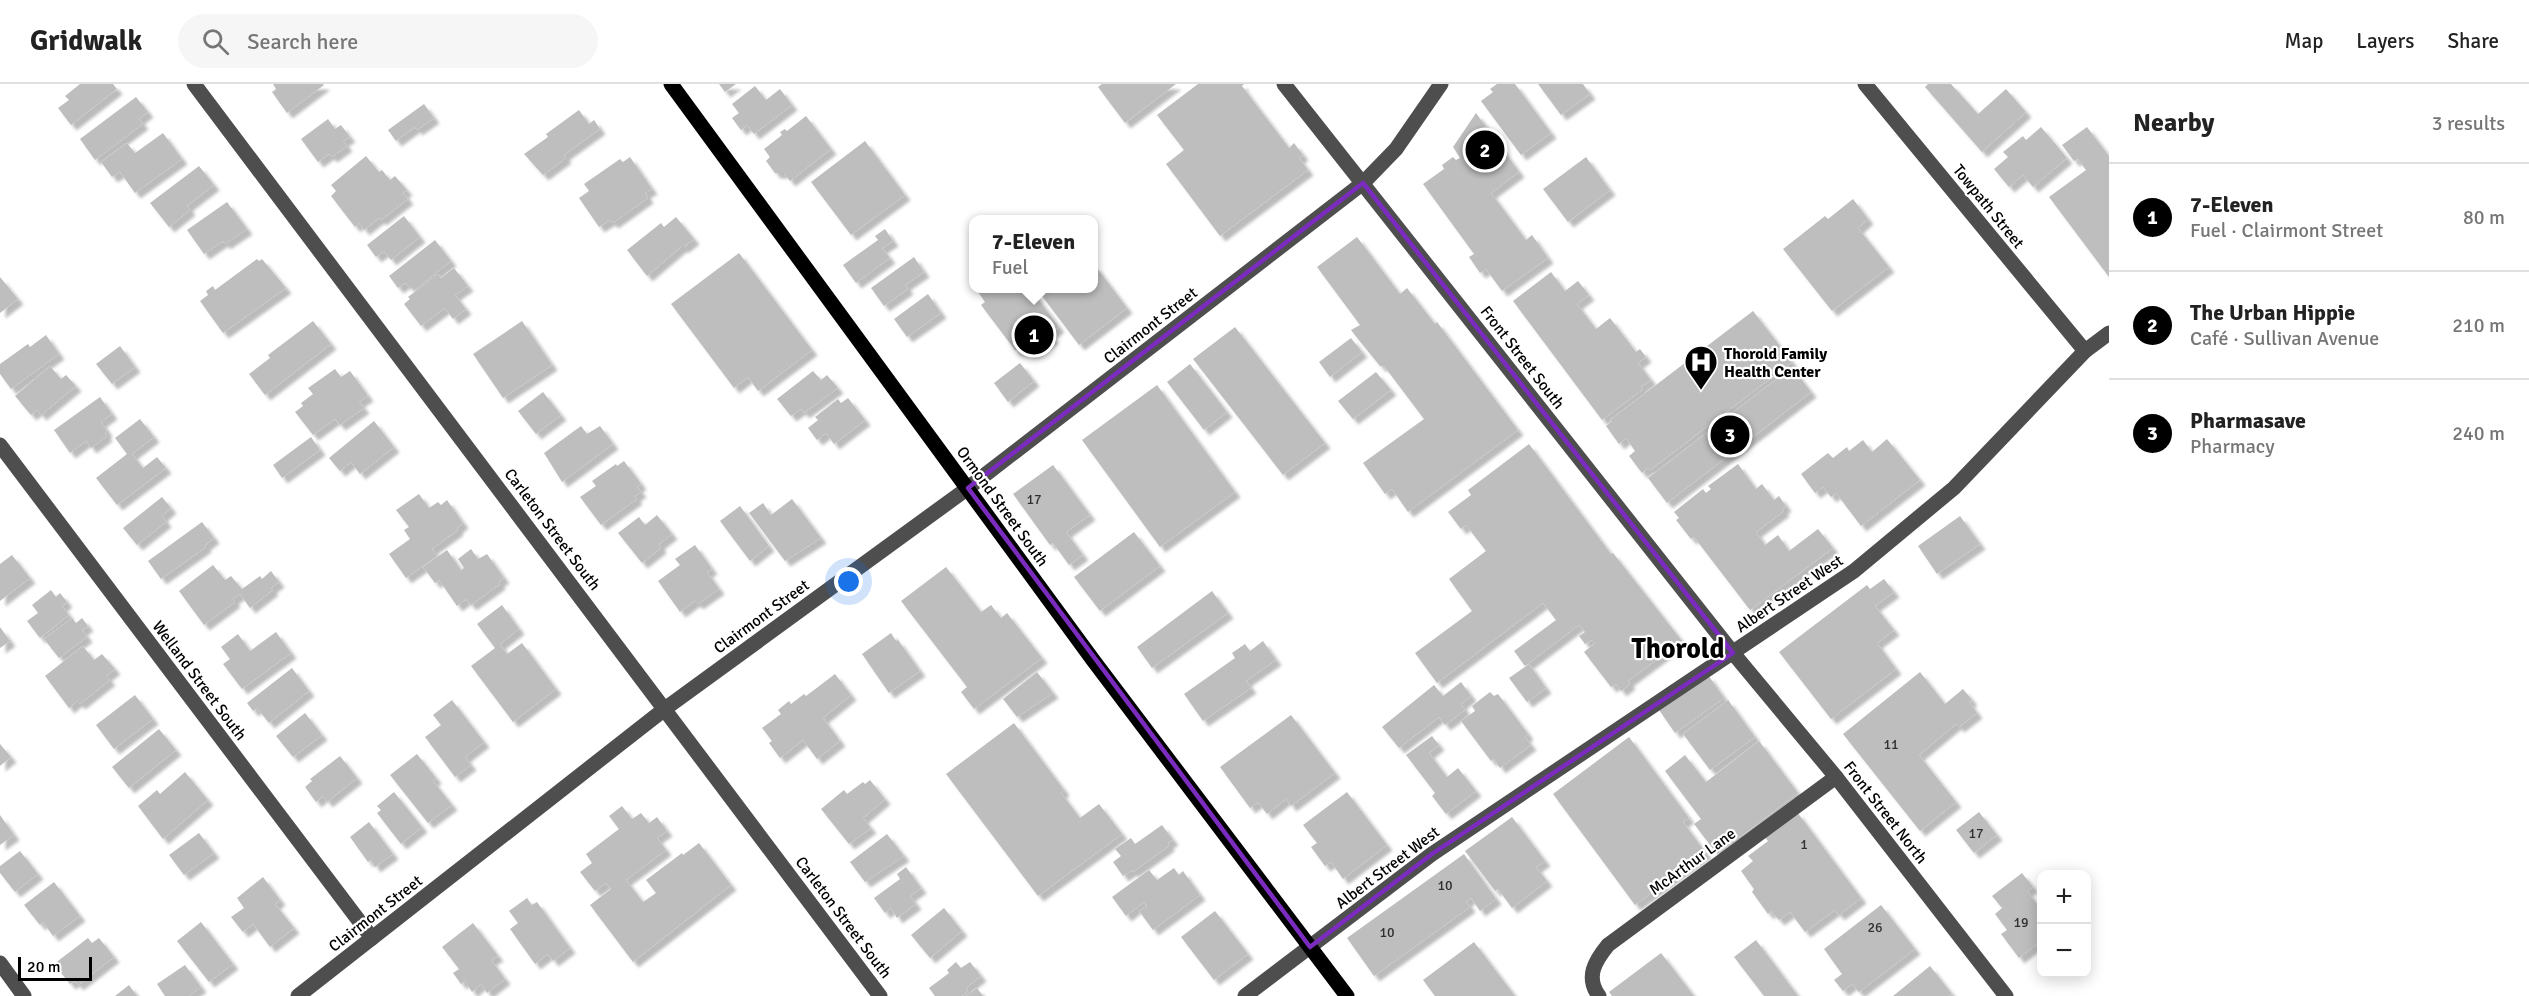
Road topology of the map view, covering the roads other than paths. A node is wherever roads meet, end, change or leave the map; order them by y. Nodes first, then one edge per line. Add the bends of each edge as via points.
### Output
1 (194, 84) edge
2 (671, 84) edge
3 (1284, 84) edge
4 (1441, 84) edge
5 (1865, 84) edge
6 (1363, 183) junction
7 (2109, 333) edge
8 (2085, 351) junction
9 (0, 445) edge
10 (968, 488) junction
11 (1733, 653) junction
12 (666, 708) junction
13 (1836, 777) junction
14 (372, 938) junction
15 (1310, 947) junction
16 (0, 963) edge
17 (1596, 992) edge
18 (24, 996) edge
19 (298, 996) edge
20 (880, 996) edge
21 (1245, 996) edge
22 (1347, 996) edge
23 (2006, 996) edge

1 - 12 street, Carleton Street South
2 - 10 main road, Ormond Street South
3 - 6 street, Front Street South
4 - 6 street, Clairmont Street via 1396,148
5 - 8 street, Towpath Street
6 - 10 street, Clairmont Street
6 - 11 street, Front Street South
7 - 8 street, Albert Street West
8 - 11 street, Albert Street West via 1953,488 1854,571
9 - 14 street, Welland Street South
10 - 12 street, Clairmont Street
10 - 15 main road, Ormond Street South
11 - 13 street, Front Street North
11 - 15 street, Albert Street West via 1432,854
12 - 14 street, Clairmont Street
12 - 20 street, Carleton Street South
13 - 17 street, McArthur Lane via 1608,945 1591,973
13 - 23 street, Front Street North
14 - 19 street, Clairmont Street
15 - 21 street, Albert Street West
15 - 22 main road, Ormond Street South
16 - 18 street

